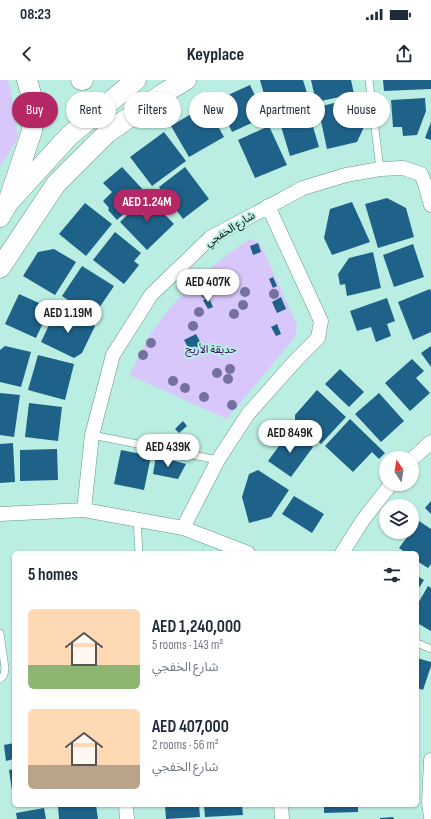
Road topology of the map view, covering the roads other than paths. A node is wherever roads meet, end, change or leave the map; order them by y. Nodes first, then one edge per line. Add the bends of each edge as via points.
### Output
1 (27, 80) edge
2 (136, 80) edge
3 (186, 80) edge
4 (369, 80) edge
5 (380, 169) junction
6 (431, 205) edge
7 (268, 206) junction
8 (4, 210) edge
9 (0, 268) edge
10 (92, 435) junction
11 (431, 442) edge
12 (419, 453) edge
13 (218, 460) junction
14 (386, 491) edge
15 (84, 510) junction
16 (0, 514) edge
17 (137, 520) junction
18 (183, 528) junction
19 (139, 551) edge
20 (243, 551) edge
21 (343, 551) edge
22 (0, 633) edge
23 (419, 644) edge
24 (431, 649) edge
25 (0, 679) edge
26 (431, 760) edge
27 (126, 807) edge
28 (281, 807) edge
29 (431, 817) edge
30 (127, 819) edge
31 (282, 819) edge

1 - 8 street via 33,102 32,131
2 - 8 street via 69,136
3 - 9 street via 107,133 56,184
4 - 5 lane
5 - 6 street, شارع الخفجي via 403,168 421,174
5 - 7 street, شارع الخفجي via 346,175 303,188
7 - 10 street, شارع الخفجي via 210,238 151,295 113,355
7 - 13 street via 321,321 318,338 248,414
10 - 13 lane
10 - 15 street, شارع الخفجي
11 - 12 street
13 - 18 street
14 - 21 street
15 - 16 street
15 - 17 street
17 - 18 street
17 - 19 lane
18 - 20 street
22 - 25 lane via 5,668
23 - 24 lane
26 - 29 street
27 - 30 street
28 - 31 street

